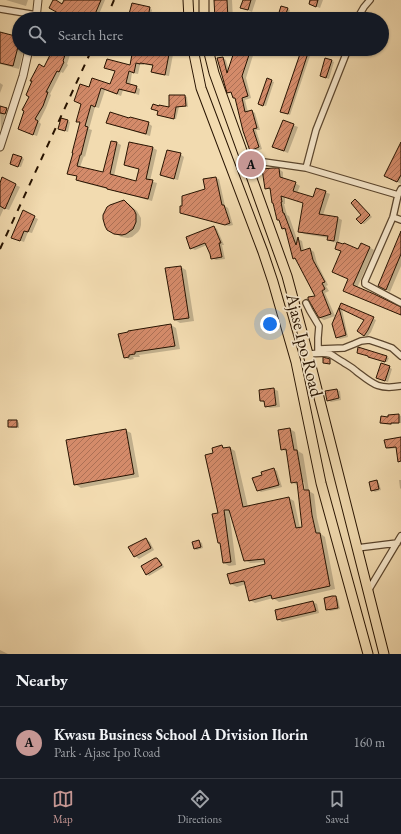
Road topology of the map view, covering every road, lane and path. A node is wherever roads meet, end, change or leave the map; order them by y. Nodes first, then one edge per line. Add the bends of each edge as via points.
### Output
1 (38, 0) edge
2 (188, 0) edge
3 (204, 0) edge
4 (370, 0) edge
5 (0, 9) edge
6 (14, 12) edge
7 (37, 12) edge
8 (189, 12) edge
9 (204, 12) edge
10 (361, 12) edge
11 (27, 56) edge
12 (194, 56) edge
13 (210, 56) edge
14 (345, 56) edge
15 (0, 147) edge
16 (244, 159) junction
17 (306, 168) junction
18 (401, 189) edge
19 (398, 195) junction
20 (393, 217) junction
21 (401, 220) edge
22 (283, 267) junction
23 (269, 271) junction
24 (306, 303) dead end
25 (401, 303) edge
26 (318, 351) junction
27 (308, 354) junction
28 (401, 356) edge
29 (401, 386) edge
30 (401, 536) edge
31 (397, 543) junction
32 (357, 548) junction
33 (368, 591) junction
34 (368, 654) edge
35 (384, 654) edge

1 - 7 street
2 - 8 highway
3 - 9 highway
4 - 10 street
5 - 6 street
11 - 15 street
12 - 23 highway, Ajase Ipo Road via 201,88
13 - 16 highway, Ajase Ipo Road
14 - 17 street via 316,130
16 - 17 street
16 - 22 highway, Ajase Ipo Road
17 - 19 street
18 - 19 street
19 - 20 street
20 - 21 street
20 - 25 street via 365,284
22 - 23 highway
22 - 27 highway, Ajase Ipo Road
23 - 34 highway, Ajase Ipo Road via 296,362 321,483
24 - 26 street via 319,326
26 - 27 street
26 - 28 street via 344,348 369,340 392,348
26 - 29 street via 336,358 373,384 392,388
27 - 32 highway, Ajase Ipo Road
30 - 31 street
31 - 32 street
31 - 33 street
32 - 33 highway, Ajase Ipo Road
33 - 35 highway, Ajase Ipo Road

